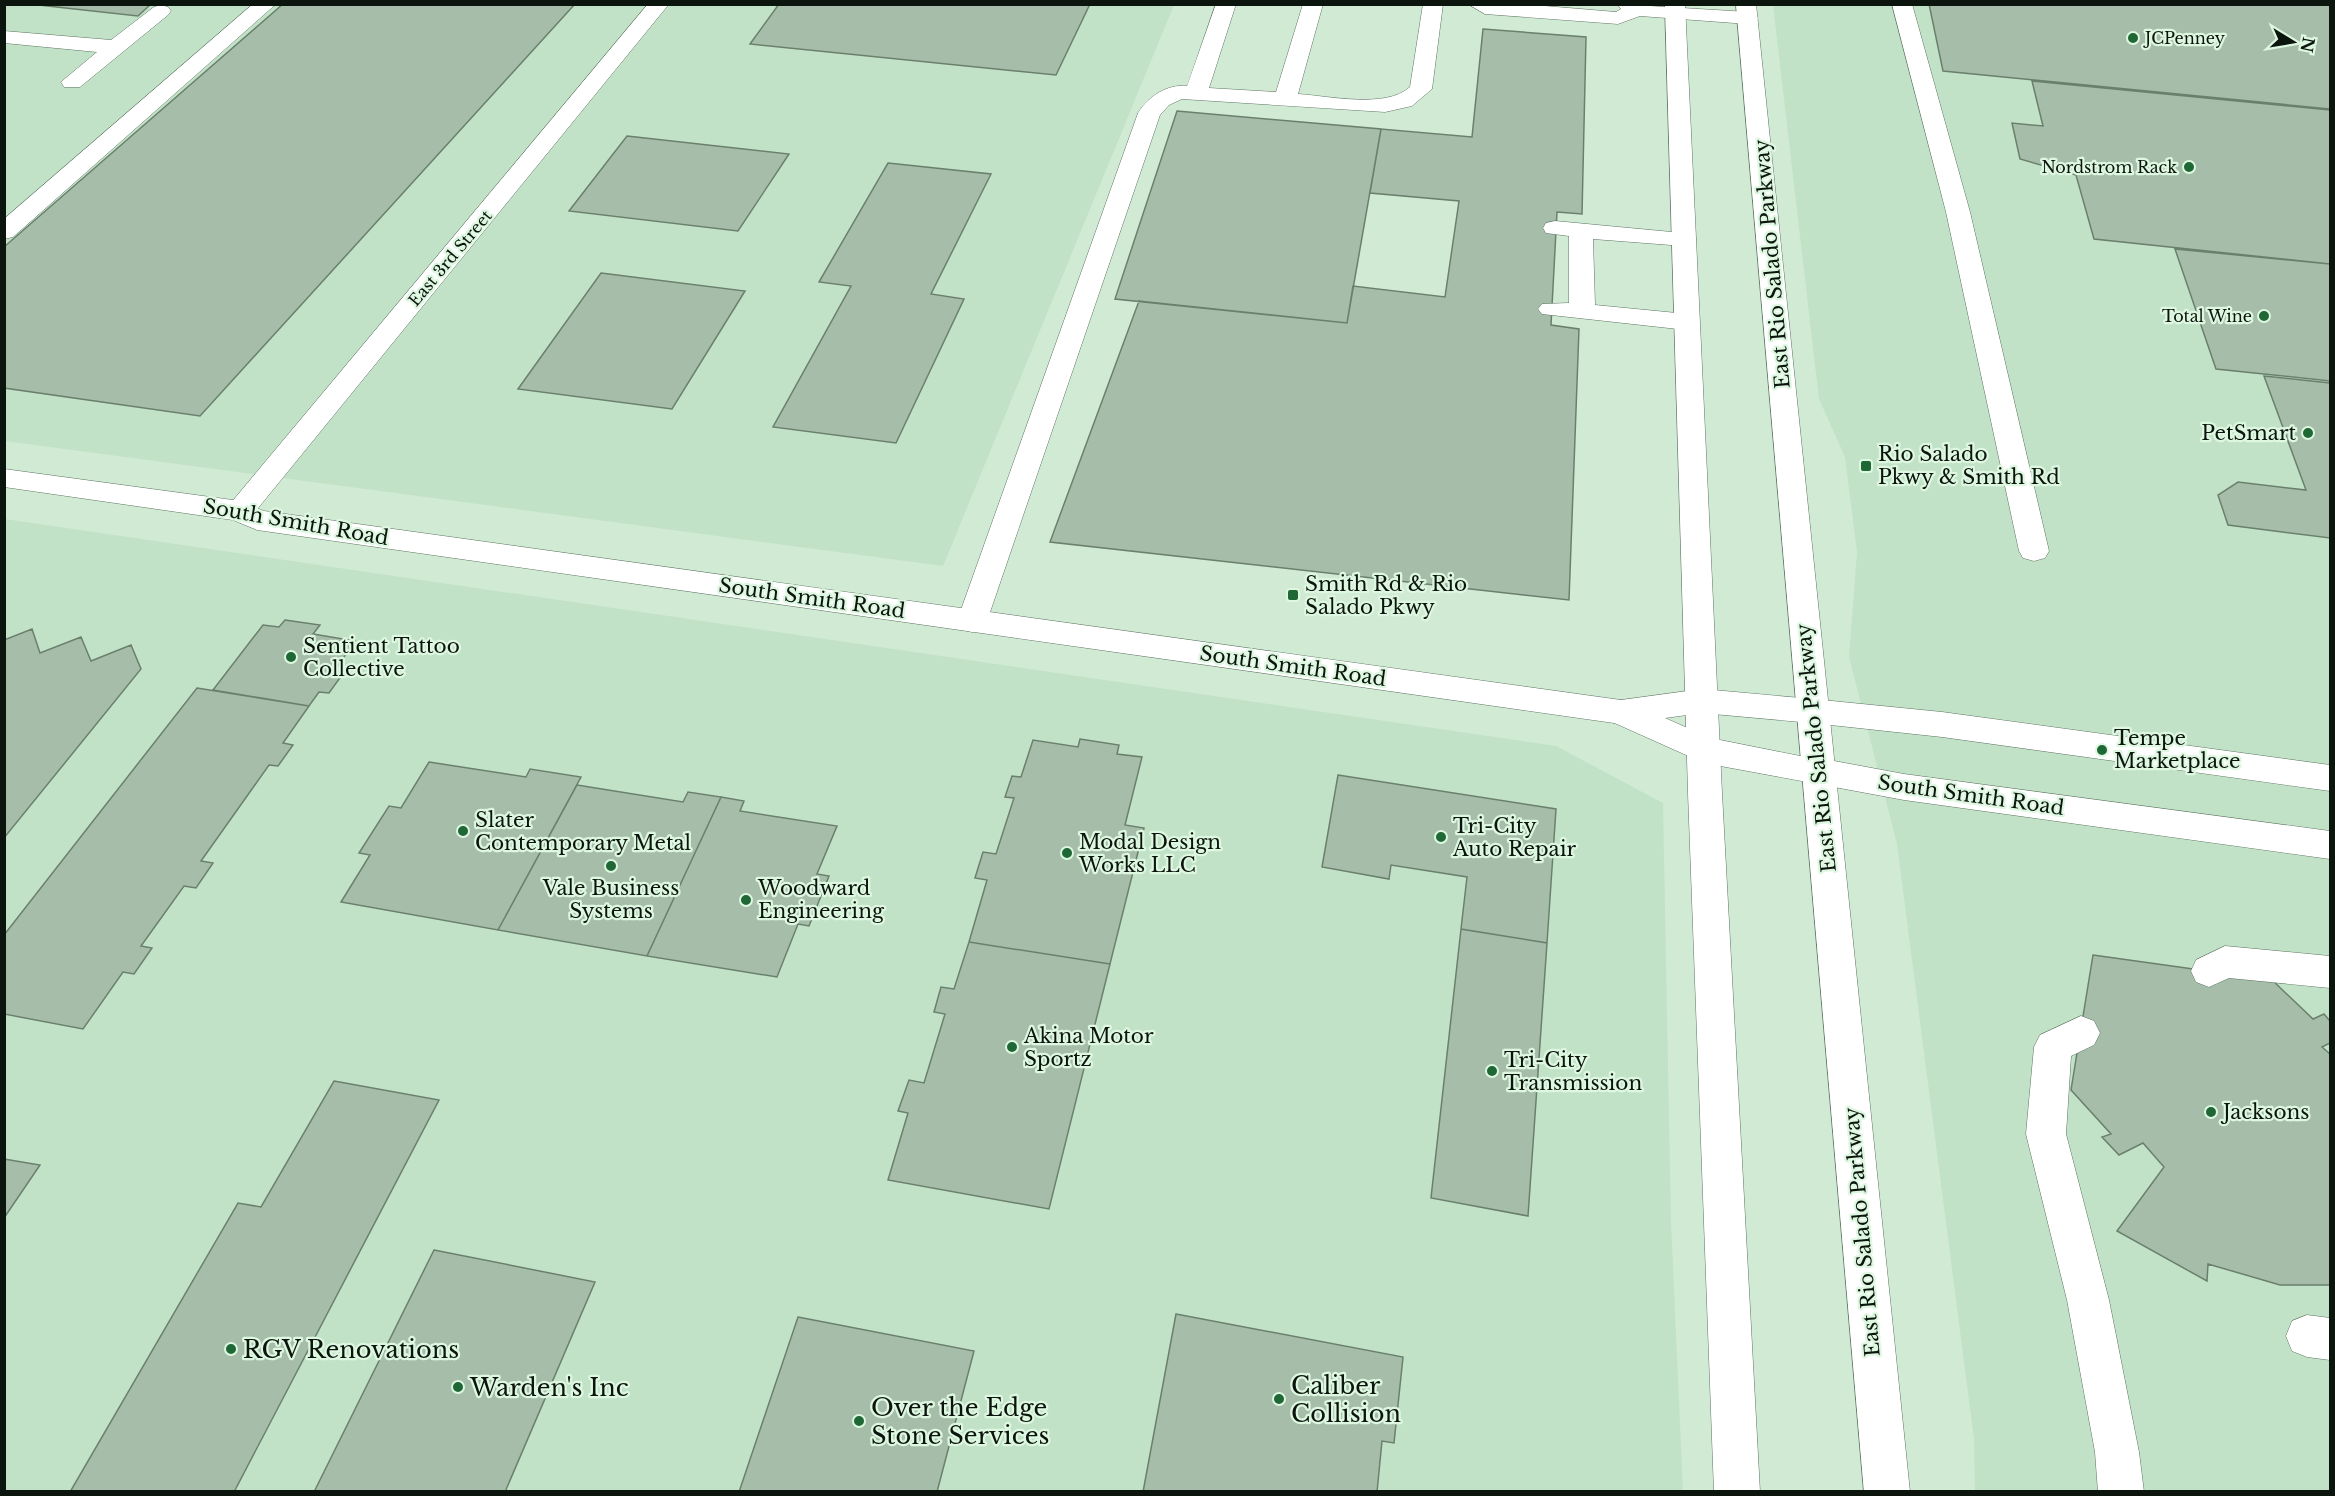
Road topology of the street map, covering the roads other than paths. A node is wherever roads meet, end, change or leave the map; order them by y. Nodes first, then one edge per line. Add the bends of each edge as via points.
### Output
1 (266, 4) edge
2 (659, 4) edge
3 (1226, 4) edge
4 (1313, 4) edge
5 (1433, 4) edge
6 (1478, 4) edge
7 (1902, 4) edge
8 (1632, 7) edge
9 (1675, 9) edge
10 (161, 11) dead end
11 (1747, 11) edge
12 (4, 37) edge
13 (114, 47) junction
14 (72, 82) dead end
15 (1196, 93) junction
16 (1285, 100) junction
17 (1555, 228) dead end
18 (1581, 230) junction
19 (4, 232) edge
20 (1684, 240) junction
21 (1551, 309) dead end
22 (1582, 312) junction
23 (1687, 322) junction
24 (4, 478) edge
25 (240, 511) junction
26 (2034, 551) dead end
27 (972, 621) junction
28 (1702, 701) junction
29 (1812, 711) junction
30 (1621, 712) junction
31 (1704, 750) junction
32 (1818, 771) junction
33 (2331, 778) edge
34 (2331, 845) edge
35 (2209, 971) dead end
36 (2331, 972) edge
37 (2081, 1034) dead end
38 (1737, 1491) edge
39 (1887, 1491) edge
40 (2121, 1491) edge

1 - 19 main road
2 - 25 main road, East 3rd Street
3 - 15 main road
4 - 16 main road
5 - 16 main road via 1422,89 1413,98 1397,105 1370,106
6 - 8 main road via 1485,8 1618,18
7 - 26 main road via 1958,212
8 - 9 main road
9 - 11 main road
9 - 20 main road
10 - 13 main road
11 - 29 main road, East Rio Salado Parkway
12 - 13 main road
13 - 14 main road
15 - 16 main road
15 - 27 main road via 1179,92 1161,100 1149,113
17 - 18 main road
18 - 20 main road
18 - 22 main road
20 - 23 main road
21 - 22 main road
22 - 23 main road
23 - 28 main road
24 - 25 main road, South Smith Road
25 - 27 main road, South Smith Road via 257,520
27 - 30 main road, South Smith Road
28 - 29 main road, South Smith Road
28 - 30 main road, South Smith Road
28 - 31 main road
29 - 32 main road, East Rio Salado Parkway
29 - 33 main road, South Smith Road via 1880,716 2214,765
30 - 31 main road, South Smith Road
31 - 32 main road, South Smith Road
31 - 38 main road
32 - 34 main road, South Smith Road via 1904,787
32 - 39 main road, East Rio Salado Parkway
35 - 36 main road via 2225,962
37 - 40 main road via 2053,1047 2046,1134 2088,1300

